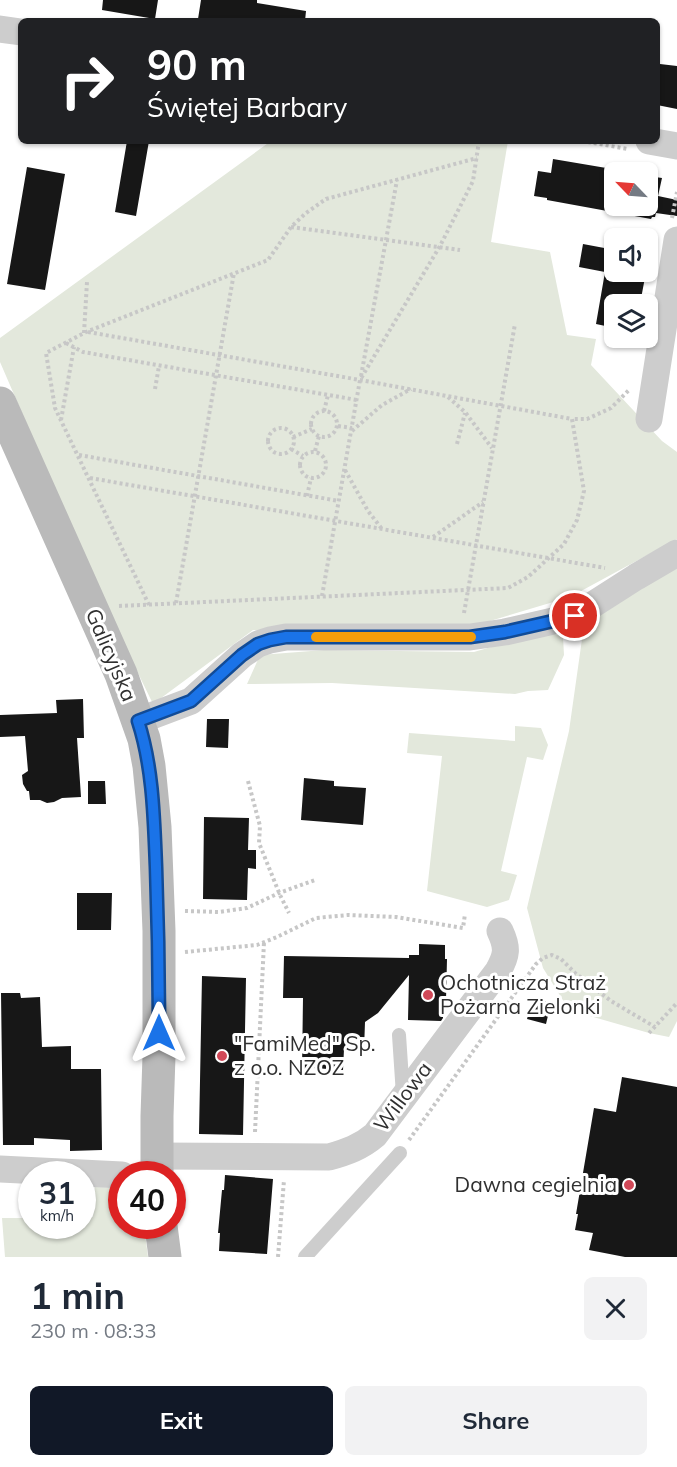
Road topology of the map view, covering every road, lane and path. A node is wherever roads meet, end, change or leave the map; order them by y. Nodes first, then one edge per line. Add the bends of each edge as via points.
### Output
1 (0, 29) edge
2 (18, 32) edge
3 (660, 143) edge
4 (479, 144) edge
5 (677, 146) edge
6 (477, 158) junction
7 (397, 180) junction
8 (291, 227) junction
9 (677, 240) edge
10 (386, 241) junction
11 (440, 246) junction
12 (460, 250) dead end
13 (234, 273) junction
14 (87, 282) dead end
15 (515, 324) dead end
16 (85, 333) junction
17 (66, 343) junction
18 (74, 347) junction
19 (219, 355) junction
20 (159, 366) junction
21 (216, 376) junction
22 (360, 380) junction
23 (155, 389) dead end
24 (411, 389) junction
25 (328, 395) junction
26 (623, 395) dead end
27 (446, 396) junction
28 (357, 399) junction
29 (0, 403) edge
30 (500, 406) junction
31 (324, 411) junction
32 (465, 412) junction
33 (572, 419) junction
34 (649, 419) dead end
35 (61, 421) junction
36 (338, 426) junction
37 (312, 429) junction
38 (351, 430) junction
39 (319, 436) junction
40 (293, 437) junction
41 (457, 444) dead end
42 (493, 448) junction
43 (291, 449) junction
44 (315, 452) junction
45 (78, 455) junction
46 (303, 456) junction
47 (344, 469) junction
48 (198, 477) junction
49 (89, 478) junction
50 (311, 478) junction
51 (307, 496) junction
52 (194, 497) junction
53 (339, 501) junction
54 (483, 501) junction
55 (335, 521) junction
56 (382, 530) junction
57 (432, 538) junction
58 (476, 545) junction
59 (677, 553) edge
60 (550, 558) junction
61 (599, 566) dead end
62 (468, 590) junction
63 (322, 596) junction
64 (176, 603) junction
65 (149, 605) junction
66 (117, 606) dead end
67 (464, 612) dead end
68 (138, 721) junction
69 (248, 781) dead end
70 (315, 880) dead end
71 (279, 892) junction
72 (185, 911) dead end
73 (289, 913) dead end
74 (465, 914) dead end
75 (500, 931) dead end
76 (264, 942) junction
77 (182, 952) dead end
78 (677, 1003) edge
79 (655, 1027) junction
80 (649, 1033) dead end
81 (399, 1035) dead end
82 (403, 1097) junction
83 (252, 1138) dead end
84 (400, 1153) joint
85 (156, 1161) edge
86 (186, 1164) edge
87 (0, 1168) edge
88 (108, 1174) edge
89 (285, 1178) dead end
90 (163, 1239) edge
91 (165, 1257) edge
92 (278, 1257) edge
93 (305, 1257) edge

1 - 2 street
3 - 5 street
4 - 6 path
6 - 7 path
6 - 11 path via 473,181
7 - 8 path via 326,199
7 - 10 path
8 - 10 path
8 - 13 path via 268,260
9 - 34 street
10 - 11 path
10 - 22 path
11 - 12 path
11 - 22 path
13 - 16 path
13 - 19 path
14 - 16 path
15 - 30 path
16 - 17 path
16 - 19 path
17 - 18 path
17 - 35 path via 46,353 55,408
18 - 20 path
18 - 35 path
19 - 21 path
19 - 22 path
20 - 21 path
20 - 23 path
21 - 25 path
21 - 48 path
22 - 24 path
22 - 28 path
24 - 27 path
24 - 38 path via 382,405
25 - 28 path
25 - 31 path
26 - 33 path via 610,408 587,419
27 - 30 path
27 - 32 path
28 - 38 path
29 - 68 street, Galicyjska via 121,674
30 - 33 path
30 - 42 path
31 - 36 path via 333,414
31 - 37 path via 315,415
32 - 41 path
32 - 42 path
33 - 60 path via 584,491 577,520 564,544
35 - 45 path
36 - 38 path
36 - 39 path via 329,436
37 - 39 path
37 - 40 path
38 - 47 path
39 - 44 path
40 - 43 path
40 - 43 path via 286,429 278,428 267,440 277,454 286,454
42 - 54 path
43 - 46 path
44 - 46 path
44 - 50 path via 325,459 326,467 322,475
45 - 48 path
45 - 49 path
46 - 50 path via 300,468
47 - 53 path
47 - 56 path
48 - 51 path
48 - 52 path
49 - 52 path
49 - 65 path
50 - 51 path
51 - 53 path
52 - 55 path
52 - 64 path
53 - 55 path
54 - 57 path
54 - 58 path
55 - 56 path
55 - 63 path
56 - 57 path
57 - 58 path
58 - 60 path
58 - 62 path
59 - 68 street via 575,616 505,632 470,637 270,640 242,655 191,701
60 - 61 path
60 - 62 path via 508,588
62 - 63 path
62 - 67 path
63 - 64 path
64 - 65 path
65 - 66 path
68 - 85 street, Galicyjska via 149,766 159,931
69 - 71 path via 260,826 260,843
70 - 71 path
71 - 72 path via 247,908
71 - 73 path
74 - 76 path via 463,928 396,917 316,918
75 - 82 street, Willowa via 506,951 498,971
76 - 77 path
76 - 83 path
78 - 79 path
79 - 80 path
79 - 84 path via 611,1001 561,959 552,955 543,958
81 - 82 lane
82 - 86 street, Willowa via 375,1135 348,1152 329,1157
84 - 93 lane
87 - 88 street
89 - 92 path
90 - 91 street

